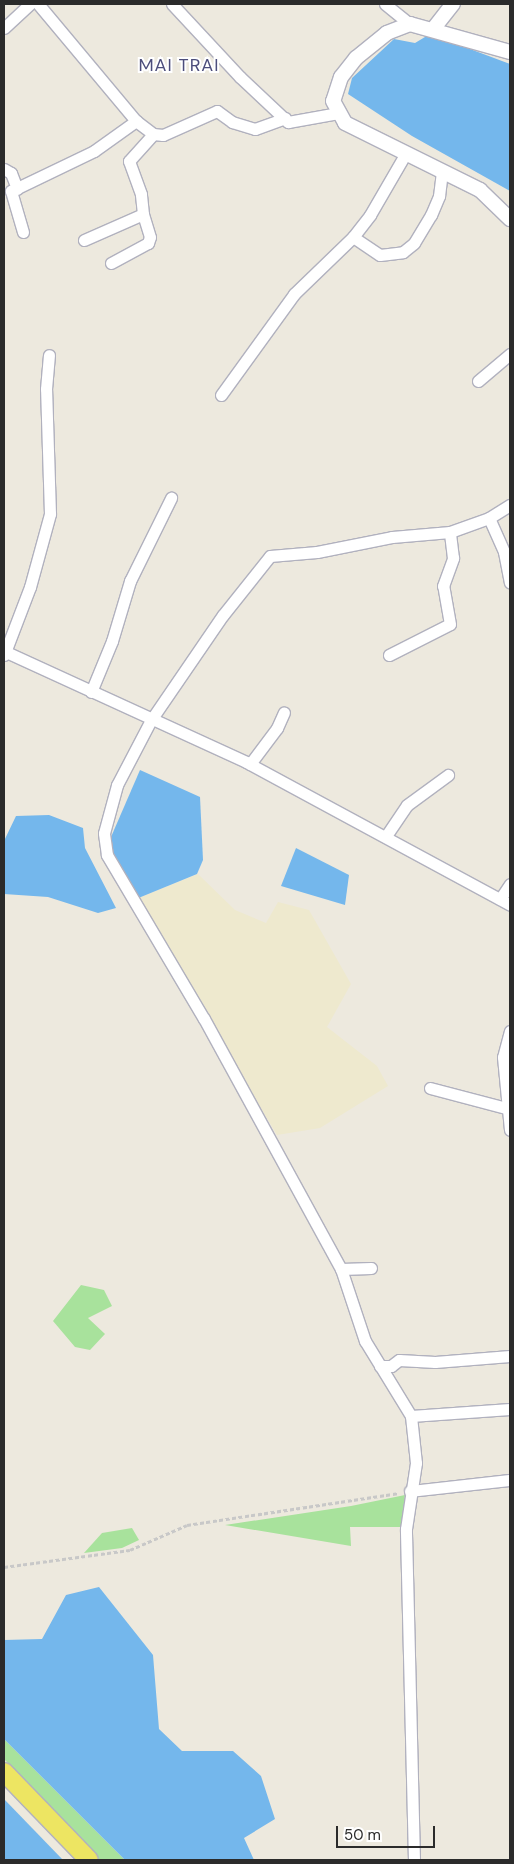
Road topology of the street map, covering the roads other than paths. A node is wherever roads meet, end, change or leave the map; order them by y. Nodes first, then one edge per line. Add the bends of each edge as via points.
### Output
1 (30, 4) edge
2 (38, 4) edge
3 (172, 4) edge
4 (385, 4) edge
5 (453, 4) edge
6 (410, 24) junction
7 (4, 28) edge
8 (434, 28) junction
9 (510, 52) edge
10 (338, 113) junction
11 (285, 118) junction
12 (136, 121) junction
13 (153, 134) junction
14 (406, 153) junction
15 (4, 168) edge
16 (442, 171) junction
17 (17, 189) junction
18 (143, 214) junction
19 (510, 218) edge
20 (23, 232) dead end
21 (352, 237) junction
22 (84, 240) dead end
23 (111, 263) dead end
24 (510, 354) edge
25 (50, 356) dead end
26 (478, 381) dead end
27 (221, 395) dead end
28 (171, 498) dead end
29 (510, 505) edge
30 (489, 518) junction
31 (450, 532) junction
32 (510, 582) edge
33 (4, 653) edge
34 (389, 655) dead end
35 (91, 692) junction
36 (284, 712) dead end
37 (151, 720) junction
38 (250, 764) junction
39 (448, 775) dead end
40 (386, 836) junction
41 (510, 884) edge
42 (505, 902) edge
43 (510, 1031) edge
44 (430, 1088) dead end
45 (509, 1109) edge
46 (510, 1130) edge
47 (341, 1268) junction
48 (371, 1268) dead end
49 (510, 1356) edge
50 (380, 1366) junction
51 (510, 1409) edge
52 (411, 1416) junction
53 (510, 1480) edge
54 (410, 1491) junction
55 (4, 1772) edge
56 (89, 1860) edge
57 (414, 1860) edge

1 - 7 street
2 - 12 street
3 - 11 street via 240,77
4 - 6 street
5 - 8 street
6 - 8 street
6 - 10 street via 387,33 348,68 335,89 333,101
8 - 9 street
10 - 11 street via 288,122
10 - 14 street via 345,123
11 - 13 street via 255,129 232,122 217,111 163,135
12 - 13 street
12 - 17 street via 94,151
13 - 18 street via 129,161 141,194
14 - 16 street
14 - 21 street via 370,215
15 - 17 street
16 - 19 street via 480,190
16 - 21 street via 439,196 432,215 414,243 402,252 380,255
17 - 20 street via 11,191
18 - 22 street
18 - 23 street via 150,237 148,243
21 - 27 street via 294,294
24 - 26 street
25 - 33 street via 46,389 50,514 30,587
28 - 35 street via 130,581 112,641
29 - 30 street
30 - 31 street
30 - 32 street via 504,552
31 - 34 street via 453,558 443,586 450,624
31 - 37 street via 392,537 317,552 270,556 223,615
33 - 35 street
35 - 37 street
36 - 38 street via 277,728
37 - 38 street
37 - 47 street via 117,785 104,833 107,855 204,1019
38 - 40 street
39 - 40 street via 407,805
40 - 42 street
41 - 42 street
43 - 45 street via 503,1057
44 - 45 street
45 - 46 street
47 - 48 street
47 - 50 street via 365,1341
49 - 50 street via 435,1362 399,1360 391,1366
50 - 52 street
51 - 52 street
52 - 54 street via 416,1463
53 - 54 street
54 - 57 street via 406,1529
55 - 56 main road

